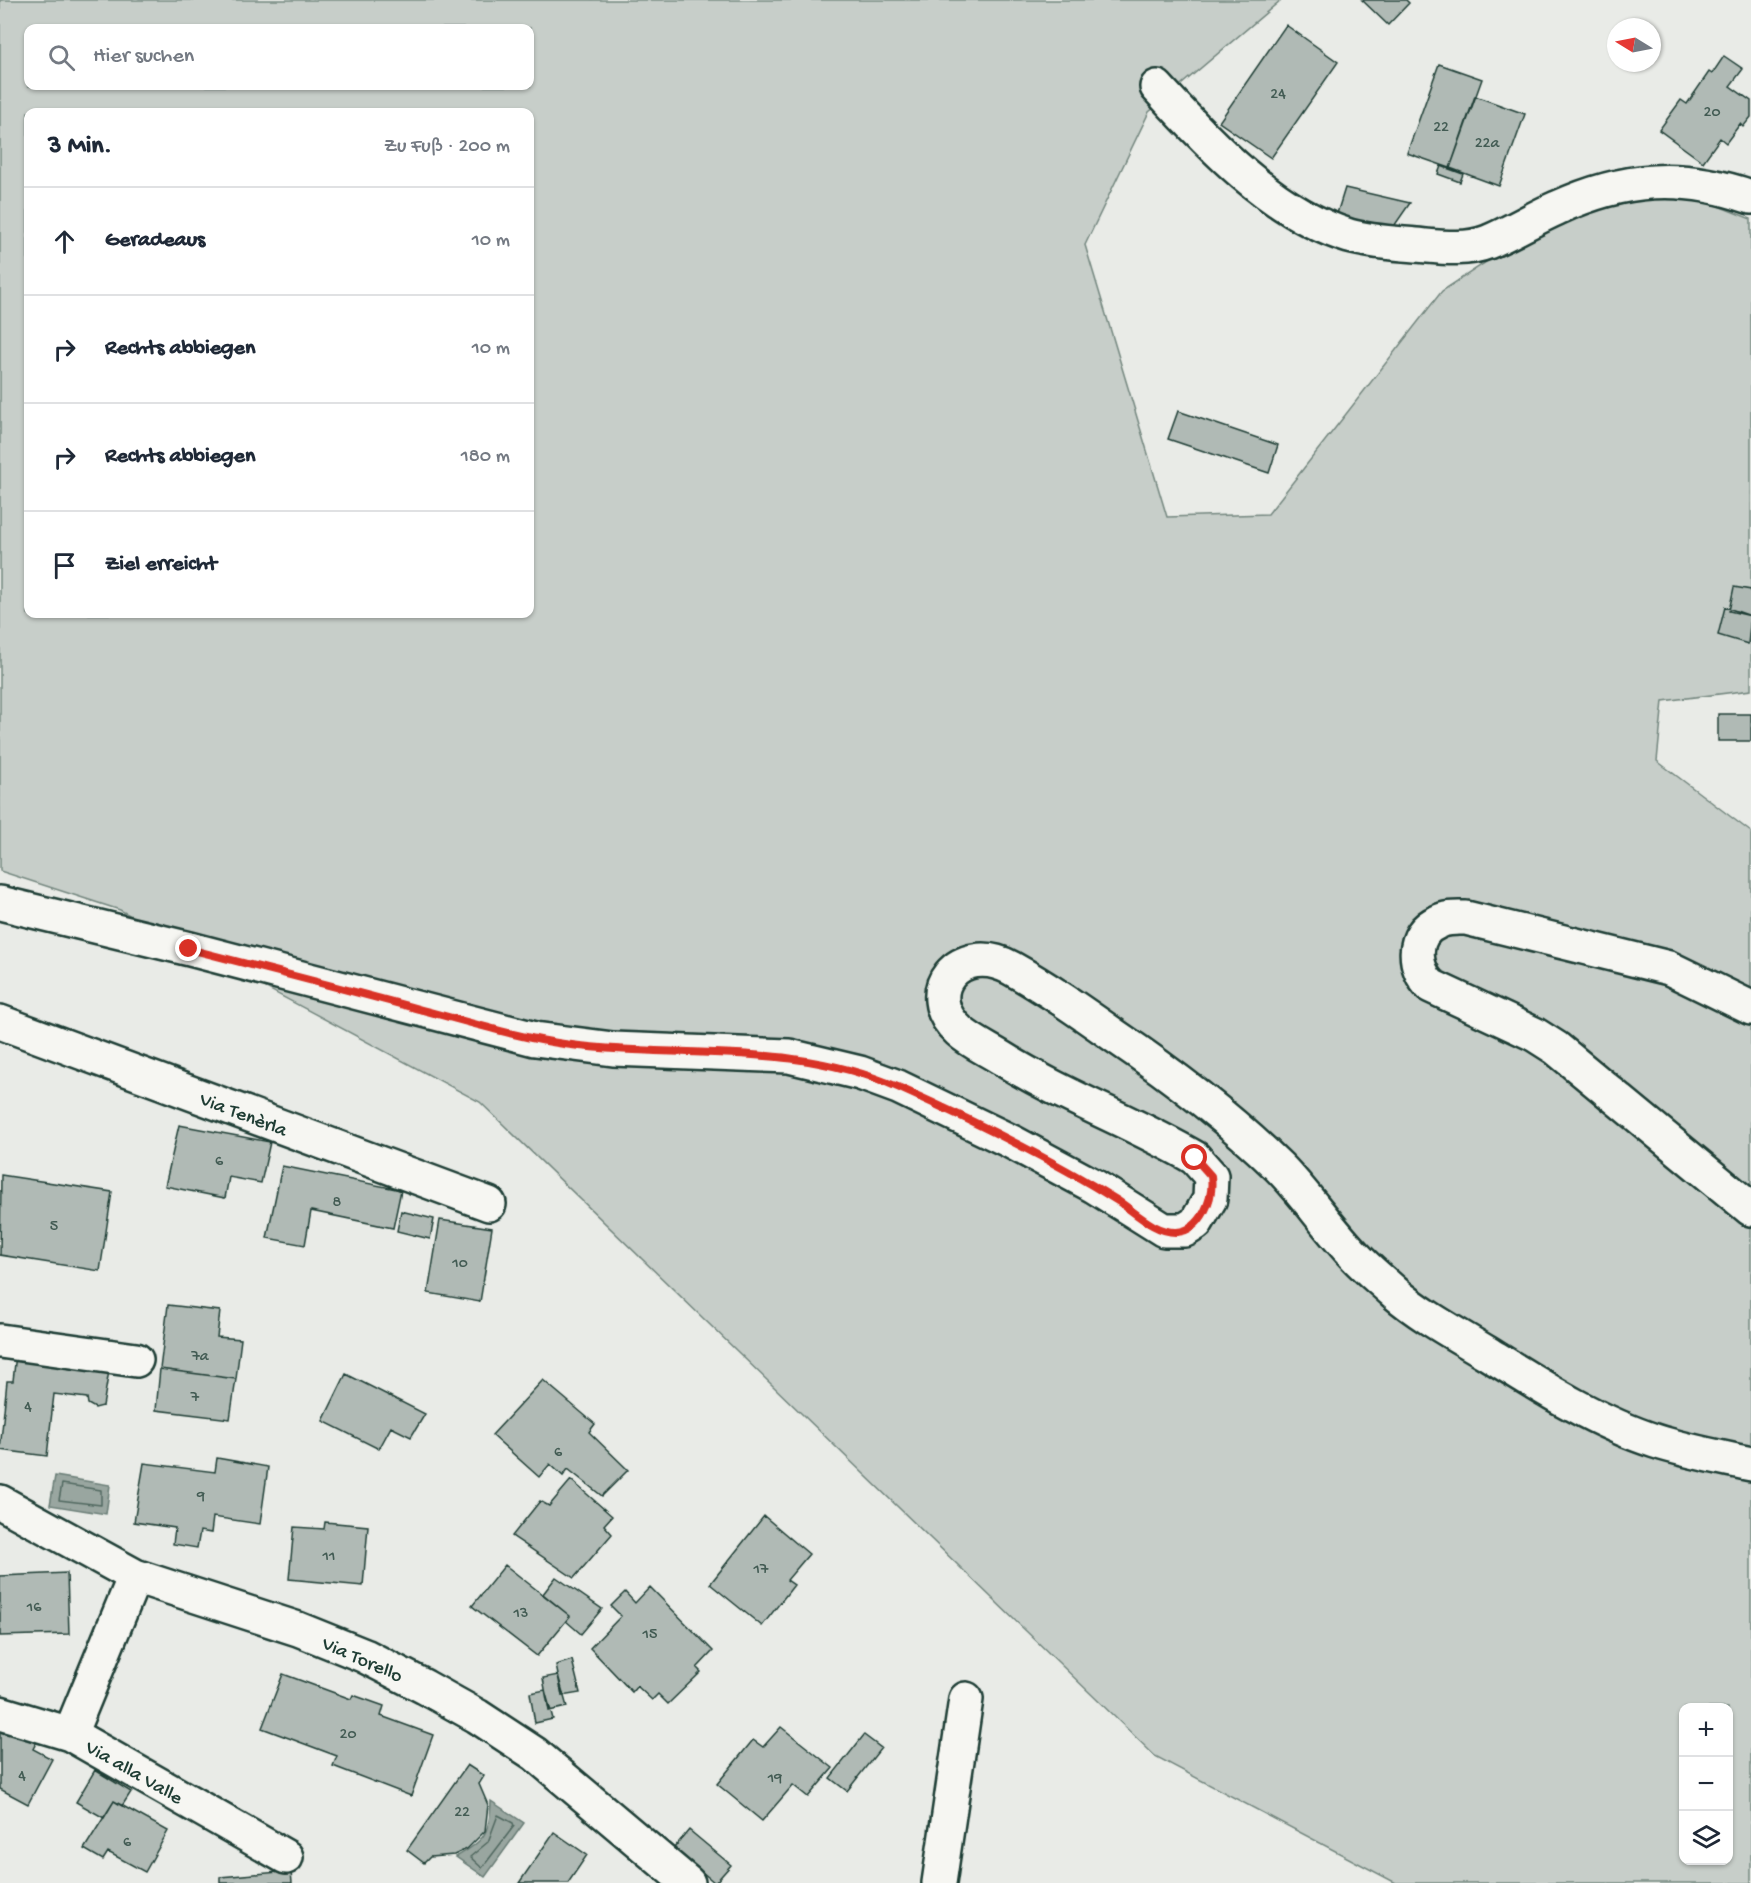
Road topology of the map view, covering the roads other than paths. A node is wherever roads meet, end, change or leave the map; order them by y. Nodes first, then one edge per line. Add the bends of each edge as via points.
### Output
1 (1157, 87) dead end
2 (1751, 197) edge
3 (0, 903) edge
4 (1751, 1008) edge
5 (0, 1022) edge
6 (489, 1204) dead end
7 (1751, 1209) edge
8 (0, 1341) edge
9 (136, 1360) dead end
10 (1751, 1464) edge
11 (0, 1502) edge
12 (135, 1576) junction
13 (966, 1699) dead end
14 (0, 1713) edge
15 (70, 1734) junction
16 (286, 1857) dead end
17 (688, 1883) edge
18 (939, 1883) edge

1 - 2 street via 1241,171 1276,198 1326,227 1369,240 1454,249 1486,242 1559,207 1632,183 1688,181
3 - 10 street via 535,1039 614,1049 789,1056 860,1073 1012,1142 1094,1186 1164,1230 1185,1230 1196,1223 1213,1186 1211,1176 1195,1158 1026,1074 958,1030 942,1002 943,988 961,964 977,958 990,959 1034,980 1200,1095 1283,1171 1356,1257 1434,1321 1614,1425 1653,1440
4 - 7 street via 1669,968 1466,918 1435,922 1423,936 1416,954 1423,978 1431,986 1556,1048
5 - 6 street, Via Tenèrla
8 - 9 street
11 - 12 street, Via Torello
12 - 15 street, Via alla Valle
12 - 17 street, Via Torello via 298,1629 365,1656 477,1716 535,1754
13 - 18 street
14 - 15 street
15 - 16 street, Via alla Valle

